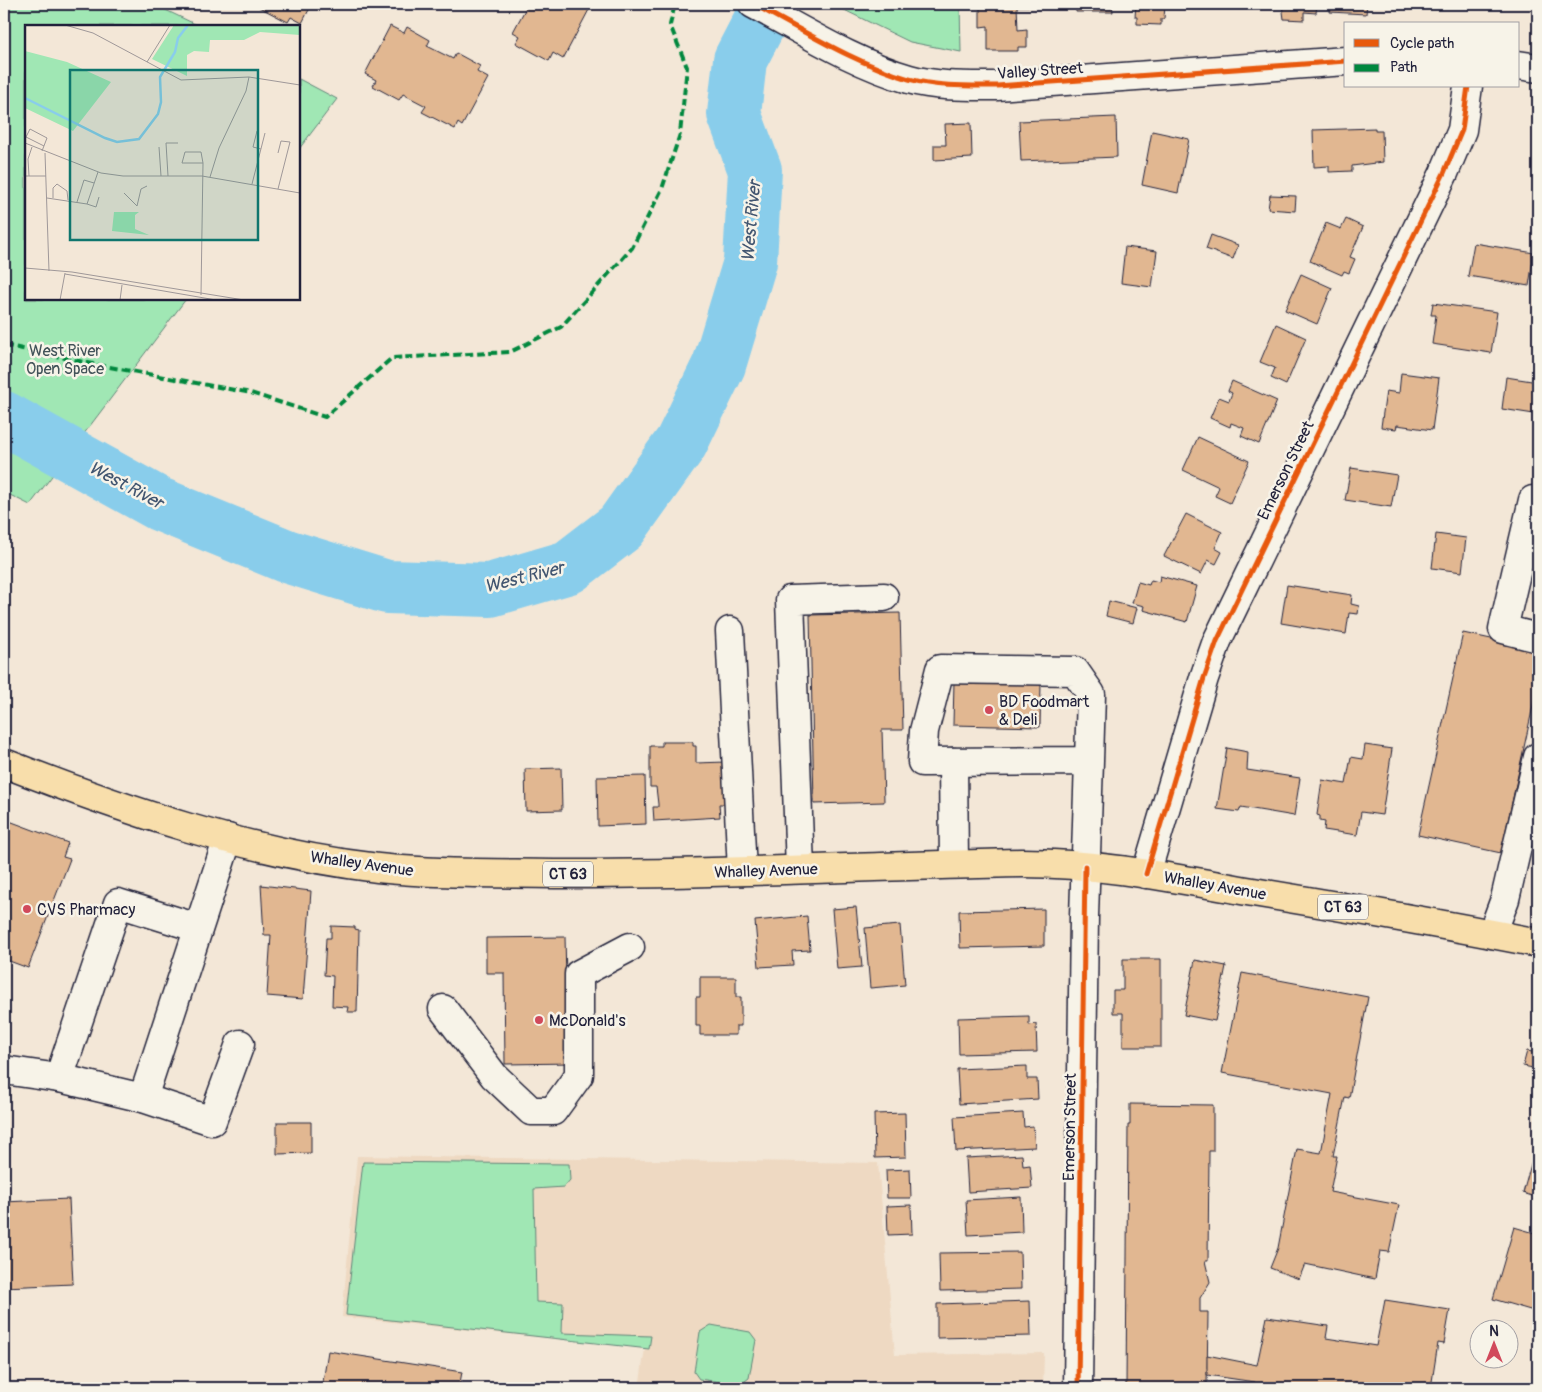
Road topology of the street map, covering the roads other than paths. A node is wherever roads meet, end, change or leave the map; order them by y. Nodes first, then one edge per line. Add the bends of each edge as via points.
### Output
1 (754, 4) edge
2 (1344, 61) edge
3 (1520, 65) edge
4 (1538, 68) edge
5 (1468, 88) edge
6 (1533, 500) dead end
7 (884, 597) dead end
8 (730, 630) dead end
9 (1538, 638) edge
10 (1538, 757) edge
11 (4, 762) edge
12 (953, 762) junction
13 (1089, 762) junction
14 (228, 838) junction
15 (954, 864) junction
16 (1085, 866) junction
17 (800, 869) junction
18 (742, 871) junction
19 (1146, 874) junction
20 (198, 928) junction
21 (1492, 934) junction
22 (1538, 943) edge
23 (630, 947) dead end
24 (443, 1009) dead end
25 (240, 1044) dead end
26 (4, 1070) edge
27 (59, 1078) junction
28 (143, 1098) junction
29 (1078, 1388) edge

1 - 2 street, Valley Street via 872,66 911,79 957,85 1015,85
3 - 4 street
5 - 19 street, Emerson Street via 1462,130 1444,173 1217,641
6 - 9 street via 1503,628
7 - 17 street via 790,600
8 - 18 street
10 - 21 street via 1505,899
11 - 14 main road, Whalley Avenue / CT 63 via 88,796
12 - 13 street
12 - 13 street, Emerson Street via 922,762 924,732 940,668 1075,670 1091,694
12 - 15 street
13 - 16 street, Emerson Street
14 - 18 main road, Whalley Avenue / CT 63 via 258,847 367,866 437,872 628,874
14 - 20 street
15 - 16 main road, Whalley Avenue / CT 63
15 - 17 main road, Whalley Avenue / CT 63
16 - 19 main road, Whalley Avenue / CT 63
16 - 29 street, Emerson Street
17 - 18 main road, Whalley Avenue / CT 63
19 - 21 main road, Whalley Avenue / CT 63
20 - 27 street via 118,903
20 - 28 street
21 - 22 main road, Whalley Avenue / CT 63
23 - 24 street via 579,974 579,1075 553,1111 531,1111 494,1076
25 - 28 street via 212,1121
26 - 27 street
27 - 28 street

